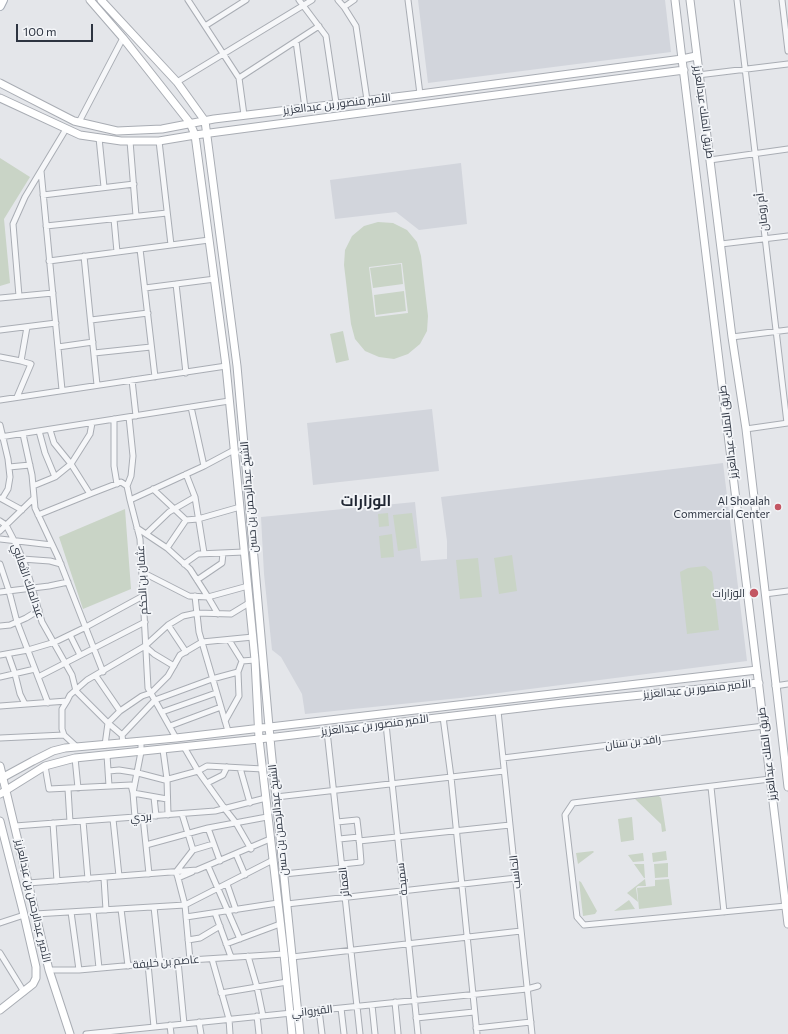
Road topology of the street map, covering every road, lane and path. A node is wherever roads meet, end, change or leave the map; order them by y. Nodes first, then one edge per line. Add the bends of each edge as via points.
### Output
1 (3, 0) edge
2 (90, 0) edge
3 (100, 0) edge
4 (188, 0) edge
5 (246, 0) edge
6 (299, 0) edge
7 (312, 0) edge
8 (338, 0) edge
9 (354, 0) edge
10 (408, 0) edge
11 (675, 0) edge
12 (690, 0) edge
13 (737, 0) edge
14 (782, 0) edge
15 (0, 6) edge
16 (303, 6) junction
17 (344, 6) junction
18 (205, 26) junction
19 (319, 26) junction
20 (123, 38) junction
21 (296, 41) junction
22 (695, 48) junction
23 (681, 51) junction
24 (788, 51) edge
25 (223, 54) junction
26 (696, 56) junction
27 (682, 59) junction
28 (788, 64) edge
29 (745, 69) junction
30 (684, 70) junction
31 (581, 73) junction
32 (698, 75) junction
33 (239, 78) junction
34 (518, 81) junction
35 (177, 82) junction
36 (0, 83) edge
37 (583, 84) junction
38 (518, 92) junction
39 (420, 94) junction
40 (0, 98) edge
41 (367, 100) junction
42 (336, 104) junction
43 (304, 108) junction
44 (244, 115) junction
45 (205, 121) junction
46 (79, 122) junction
47 (190, 123) junction
48 (66, 129) junction
49 (206, 134) junction
50 (195, 135) junction
51 (98, 138) junction
52 (130, 141) junction
53 (159, 141) junction
54 (788, 149) edge
55 (755, 153) junction
56 (710, 160) junction
57 (41, 171) junction
58 (134, 184) junction
59 (104, 188) junction
60 (43, 195) junction
61 (167, 213) junction
62 (136, 216) junction
63 (114, 219) junction
64 (46, 226) junction
65 (788, 236) edge
66 (765, 238) junction
67 (209, 240) junction
68 (721, 244) junction
69 (171, 245) junction
70 (140, 249) junction
71 (117, 252) junction
72 (84, 256) junction
73 (49, 261) junction
74 (215, 280) junction
75 (176, 284) junction
76 (145, 288) junction
77 (53, 293) junction
78 (19, 296) junction
79 (0, 298) edge
80 (230, 311) junction
81 (219, 313) junction
82 (148, 314) junction
83 (91, 320) junction
84 (56, 323) junction
85 (27, 326) junction
86 (0, 330) edge
87 (788, 330) edge
88 (776, 332) junction
89 (732, 337) junction
90 (93, 342) junction
91 (151, 346) junction
92 (58, 347) junction
93 (94, 353) junction
94 (0, 357) edge
95 (21, 361) junction
96 (226, 366) junction
97 (186, 372) junction
98 (155, 377) junction
99 (132, 380) junction
100 (97, 385) junction
101 (62, 390) junction
102 (17, 397) junction
103 (0, 400) edge
104 (229, 401) junction
105 (191, 408) junction
106 (136, 416) junction
107 (129, 417) junction
108 (114, 419) junction
109 (92, 423) junction
110 (788, 423) edge
111 (0, 425) edge
112 (746, 429) junction
113 (50, 430) junction
114 (39, 431) junction
115 (24, 434) junction
116 (1, 437) edge
117 (234, 450) junction
118 (71, 464) junction
119 (30, 465) junction
120 (204, 466) junction
121 (9, 467) junction
122 (186, 474) junction
123 (55, 477) junction
124 (116, 484) junction
125 (33, 486) junction
126 (127, 486) junction
127 (153, 489) junction
128 (90, 494) junction
129 (195, 496) junction
130 (1, 498) edge
131 (34, 498) junction
132 (130, 500) junction
133 (240, 507) junction
134 (174, 509) junction
135 (22, 510) junction
136 (38, 515) junction
137 (198, 519) junction
138 (186, 520) junction
139 (0, 521) edge
140 (6, 525) junction
141 (138, 528) junction
142 (0, 531) edge
143 (146, 534) junction
144 (0, 539) edge
145 (15, 541) junction
146 (52, 545) junction
147 (167, 548) junction
148 (244, 552) junction
149 (204, 553) junction
150 (223, 553) junction
151 (22, 559) junction
152 (0, 564) edge
153 (61, 564) junction
154 (184, 564) junction
155 (142, 572) junction
156 (197, 580) junction
157 (68, 582) junction
158 (248, 586) junction
159 (32, 588) junction
160 (10, 591) junction
161 (788, 591) edge
162 (0, 592) edge
163 (765, 594) junction
164 (143, 596) junction
165 (195, 596) junction
166 (208, 597) junction
167 (249, 603) junction
168 (39, 610) junction
169 (197, 613) junction
170 (218, 614) junction
171 (17, 622) junction
172 (145, 622) junction
173 (168, 625) junction
174 (0, 626) edge
175 (86, 627) junction
176 (70, 635) junction
177 (253, 637) junction
178 (229, 640) junction
179 (54, 642) junction
180 (202, 642) junction
181 (145, 646) junction
182 (94, 648) junction
183 (28, 650) junction
184 (186, 652) junction
185 (8, 654) junction
186 (0, 655) edge
187 (80, 656) junction
188 (255, 660) junction
189 (242, 661) junction
190 (64, 663) junction
191 (174, 666) junction
192 (35, 669) junction
193 (757, 670) junction
194 (103, 672) junction
195 (238, 672) junction
196 (728, 673) junction
197 (15, 674) junction
198 (96, 676) junction
199 (0, 677) edge
200 (38, 677) junction
201 (212, 679) junction
202 (758, 683) junction
203 (788, 684) edge
204 (730, 686) junction
205 (775, 686) junction
206 (76, 691) junction
207 (151, 693) junction
208 (216, 693) junction
209 (155, 700) junction
210 (67, 701) junction
211 (48, 702) junction
212 (25, 704) junction
213 (0, 706) edge
214 (221, 707) junction
215 (120, 711) junction
216 (498, 711) junction
217 (162, 712) junction
218 (443, 717) junction
219 (225, 721) junction
220 (108, 723) junction
221 (386, 724) junction
222 (170, 726) junction
223 (269, 726) junction
224 (764, 726) junction
225 (258, 728) junction
226 (327, 730) junction
227 (228, 731) junction
228 (64, 735) junction
229 (270, 737) junction
230 (0, 738) edge
231 (176, 738) junction
232 (123, 739) junction
233 (259, 739) junction
234 (141, 741) junction
235 (105, 745) junction
236 (77, 746) junction
237 (184, 747) junction
238 (162, 750) junction
239 (141, 752) junction
240 (107, 755) junction
241 (75, 758) junction
242 (503, 758) junction
243 (0, 766) edge
244 (45, 766) junction
245 (228, 767) junction
246 (240, 768) junction
247 (263, 769) junction
248 (109, 771) junction
249 (198, 771) junction
250 (504, 771) junction
251 (138, 773) junction
252 (451, 777) junction
253 (2, 778) edge
254 (770, 779) junction
255 (167, 780) junction
256 (207, 783) junction
257 (393, 784) junction
258 (109, 786) junction
259 (711, 787) junction
260 (788, 787) edge
261 (78, 788) junction
262 (68, 789) junction
263 (334, 791) junction
264 (3, 793) edge
265 (133, 793) junction
266 (154, 797) junction
267 (276, 797) junction
268 (266, 798) junction
269 (167, 799) junction
270 (250, 803) junction
271 (225, 809) junction
272 (182, 814) junction
273 (168, 815) junction
274 (156, 816) junction
275 (135, 817) junction
276 (143, 817) junction
277 (267, 817) junction
278 (113, 819) junction
279 (0, 821) edge
280 (83, 821) junction
281 (70, 822) junction
282 (337, 822) junction
283 (236, 823) junction
284 (53, 824) junction
285 (510, 825) junction
286 (15, 826) junction
287 (208, 828) junction
288 (456, 831) junction
289 (188, 833) junction
290 (398, 837) junction
291 (270, 839) junction
292 (339, 839) junction
293 (359, 839) junction
294 (213, 844) junction
295 (146, 845) junction
296 (250, 849) junction
297 (193, 850) junction
298 (236, 854) junction
299 (273, 860) junction
300 (220, 861) junction
301 (208, 866) junction
302 (342, 866) junction
303 (197, 870) junction
304 (176, 872) junction
305 (149, 874) junction
306 (284, 874) junction
307 (244, 875) junction
308 (119, 876) junction
309 (104, 878) junction
310 (178, 878) junction
311 (516, 878) junction
312 (88, 879) junction
313 (57, 881) junction
314 (28, 883) junction
315 (227, 884) junction
316 (462, 884) junction
317 (218, 888) junction
318 (403, 890) junction
319 (345, 897) junction
320 (278, 903) junction
321 (287, 904) junction
322 (184, 905) junction
323 (786, 906) junction
324 (154, 907) junction
325 (121, 909) junction
326 (106, 910) junction
327 (236, 910) junction
328 (93, 911) junction
329 (229, 911) junction
330 (71, 912) junction
331 (724, 912) junction
332 (215, 913) junction
333 (35, 914) junction
334 (24, 915) junction
335 (186, 917) junction
336 (0, 923) edge
337 (280, 924) junction
338 (788, 924) edge
339 (220, 926) junction
340 (521, 932) junction
341 (467, 938) junction
342 (240, 939) junction
343 (188, 940) junction
344 (226, 944) junction
345 (409, 944) junction
346 (351, 950) junction
347 (0, 953) edge
348 (284, 954) junction
349 (248, 956) junction
350 (231, 957) junction
351 (292, 957) junction
352 (212, 958) junction
353 (190, 960) junction
354 (178, 961) junction
355 (2, 962) edge
356 (160, 963) junction
357 (148, 964) junction
358 (128, 966) junction
359 (99, 968) junction
360 (49, 970) junction
361 (79, 970) junction
362 (287, 982) junction
363 (538, 986) dead end
364 (257, 987) junction
365 (527, 989) junction
366 (24, 992) junction
367 (221, 993) junction
368 (473, 994) junction
369 (414, 1000) junction
370 (395, 1002) junction
371 (372, 1005) junction
372 (357, 1006) junction
373 (341, 1008) junction
374 (0, 1010) edge
375 (319, 1010) junction
376 (298, 1012) junction
377 (474, 1012) junction
378 (290, 1013) junction
379 (260, 1016) junction
380 (416, 1018) junction
381 (229, 1019) junction
382 (200, 1022) junction
383 (531, 1022) junction
384 (184, 1024) junction
385 (170, 1025) junction
386 (154, 1027) junction
387 (140, 1031) edge
388 (476, 1031) edge
389 (110, 1033) edge
390 (398, 1033) edge
391 (70, 1034) edge
392 (86, 1034) edge
393 (171, 1034) edge
394 (201, 1034) edge
395 (230, 1034) edge
396 (259, 1034) edge
397 (292, 1034) edge
398 (300, 1034) edge
399 (322, 1034) edge
400 (344, 1034) edge
401 (360, 1034) edge
402 (375, 1034) edge
403 (418, 1034) edge
404 (532, 1034) edge

1 - 15 main road
2 - 20 street, الشيخ عبدالرحمن بن حسن
3 - 35 street
4 - 18 street
5 - 18 street
6 - 16 street
7 - 16 street
8 - 17 street
9 - 17 street
10 - 39 street
11 - 23 street, طريق الملك عبدالعزيز
12 - 22 street, طريق الملك عبدالعزيز
13 - 29 street, أم رومان
14 - 24 street
16 - 19 street
16 - 25 street
17 - 41 street via 356,26
18 - 25 street
19 - 21 street
19 - 42 street via 326,36
20 - 46 street
20 - 47 street, الشيخ عبدالرحمن بن حسن
21 - 33 street
21 - 43 street
22 - 23 street
22 - 26 street, طريق الملك عبدالعزيز
23 - 27 street, طريق الملك عبدالعزيز
25 - 33 street
25 - 35 street
26 - 27 street, طريق الملك عبدالعزيز
26 - 32 street, طريق الملك عبدالعزيز
27 - 30 street, طريق الملك عبدالعزيز
27 - 31 street, الأمير منصور بن عبدالعزيز
28 - 29 street
29 - 32 street
29 - 55 street, أم رومان
30 - 37 street, الأمير منصور بن عبدالعزيز
30 - 193 street, طريق الملك عبدالعزيز
31 - 34 street, الأمير منصور بن عبدالعزيز
31 - 37 street
32 - 56 street, طريق الملك عبدالعزيز
33 - 44 street
34 - 38 street
34 - 39 street, الأمير منصور بن عبدالعزيز
35 - 45 street
36 - 46 street, الأمير منصور بن عبدالعزيز
37 - 38 street, الأمير منصور بن عبدالعزيز
38 - 49 street, الأمير منصور بن عبدالعزيز
39 - 41 street, الأمير منصور بن عبدالعزيز
40 - 48 street, الأمير منصور بن عبدالعزيز
41 - 42 street, الأمير منصور بن عبدالعزيز
42 - 43 street, الأمير منصور بن عبدالعزيز
43 - 44 street, الأمير منصور بن عبدالعزيز
44 - 45 street, الأمير منصور بن عبدالعزيز
45 - 47 street, الأمير منصور بن عبدالعزيز
45 - 49 street, الشيخ عبدالرحمن بن حسن
46 - 47 street, الأمير منصور بن عبدالعزيز via 117,131 162,129
47 - 50 street, الشيخ عبدالرحمن بن حسن
48 - 51 street, الأمير منصور بن عبدالعزيز
48 - 57 street
49 - 50 street, الأمير منصور بن عبدالعزيز
49 - 80 street, الشيخ عبدالرحمن بن حسن
50 - 53 street, الأمير منصور بن عبدالعزيز
50 - 67 street, الشيخ عبدالرحمن بن حسن
51 - 52 street, الأمير منصور بن عبدالعزيز
51 - 59 street
52 - 53 street, الأمير منصور بن عبدالعزيز
52 - 58 street
53 - 61 street
54 - 55 street
55 - 56 street
55 - 66 street, أم رومان
56 - 68 street, طريق الملك عبدالعزيز
57 - 60 street
57 - 78 street via 25,197 13,224
58 - 59 street
58 - 62 street
59 - 60 street
60 - 64 street
61 - 62 street
61 - 69 street
62 - 63 street
63 - 64 street
63 - 71 street
64 - 73 street
65 - 66 street
66 - 68 street
66 - 88 street, أم رومان
67 - 69 street
67 - 74 street, الشيخ عبدالرحمن بن حسن
68 - 89 street, طريق الملك عبدالعزيز
69 - 70 street
70 - 71 street
70 - 76 street
71 - 72 street
72 - 73 street
72 - 83 street
73 - 77 street
74 - 75 street
74 - 81 street, الشيخ عبدالرحمن بن حسن
75 - 76 street
75 - 97 street
76 - 82 street
77 - 78 street
77 - 84 street
78 - 79 street
80 - 81 street
80 - 223 street, الشيخ عبدالرحمن بن حسن
81 - 96 street, الشيخ عبدالرحمن بن حسن
82 - 83 street
82 - 91 street
83 - 90 street
84 - 85 street
84 - 92 street
85 - 86 street
85 - 95 street
87 - 88 street
88 - 89 street
88 - 110 street, أم رومان
89 - 112 street, طريق الملك عبدالعزيز
90 - 92 street
90 - 93 street
91 - 93 street
91 - 98 street
92 - 101 street
93 - 100 street
94 - 95 street
95 - 102 street via 31,364
96 - 97 street
96 - 104 street, الشيخ عبدالرحمن بن حسن
97 - 98 street
98 - 99 street
99 - 100 street
99 - 106 street
100 - 101 street
101 - 102 street
102 - 103 street
104 - 105 street
104 - 117 street, الشيخ عبدالرحمن بن حسن
105 - 106 street
105 - 120 street
106 - 107 street
107 - 108 street
107 - 126 street, عثمان بن الحكم via 133,456
108 - 109 street
108 - 124 street
109 - 113 street
109 - 118 street via 90,434
110 - 112 street
111 - 116 street
112 - 163 street, طريق الملك عبدالعزيز
113 - 114 street
113 - 118 street via 54,443
114 - 115 street
114 - 123 street
115 - 116 street
115 - 119 street
116 - 121 street
117 - 120 street
117 - 133 street, الشيخ عبدالرحمن بن حسن
118 - 123 street
118 - 128 street
119 - 121 street
119 - 125 street
120 - 122 street
121 - 130 street via 8,489
122 - 127 street
122 - 129 street
123 - 125 street
124 - 126 street via 122,482
124 - 128 street
125 - 131 street
126 - 132 street, عثمان بن الحكم
127 - 132 street
127 - 134 street
128 - 136 street
129 - 134 street
129 - 137 street
130 - 135 street
131 - 135 street
131 - 136 street
132 - 141 street, عثمان بن الحكم
133 - 137 street
133 - 148 street, الشيخ عبدالرحمن بن حسن
134 - 138 street
134 - 143 street
135 - 140 street
136 - 146 street
137 - 138 street
137 - 149 street
138 - 147 street
139 - 140 street, عبدالملك الثعالبي
140 - 142 street
140 - 145 street, عبدالملك الثعالبي
141 - 143 street
141 - 155 street, عثمان بن الحكم
143 - 147 street
144 - 145 street
145 - 146 street
145 - 151 street, عبدالملك الثعالبي
146 - 153 street
147 - 154 street
148 - 150 street
148 - 158 street, الشيخ عبدالرحمن بن حسن
149 - 150 street
149 - 154 street via 198,554
150 - 156 street via 222,563
151 - 153 street
151 - 159 street, عبدالملك الثعالبي
152 - 160 street
153 - 157 street
154 - 156 street
155 - 164 street, عثمان بن الحكم
155 - 165 street via 189,596
156 - 166 street
157 - 159 street
157 - 175 street
158 - 166 street
158 - 167 street, الشيخ عبدالرحمن بن حسن
159 - 160 street
159 - 168 street, عبدالملك الثعالبي
160 - 162 street
160 - 171 street
161 - 163 street
163 - 205 street, طريق الملك عبدالعزيز
164 - 172 street, عثمان بن الحكم
164 - 175 street
165 - 166 street
165 - 169 street
166 - 170 street
167 - 170 street via 231,614
167 - 177 street, الشيخ عبدالرحمن بن حسن
168 - 171 street
168 - 179 street, عبدالملك الثعالبي via 42,622
169 - 170 street
169 - 173 street via 183,616
169 - 180 street
171 - 174 street
171 - 183 street
172 - 181 street, عثمان بن الحكم
172 - 182 street
173 - 181 street
173 - 184 street
175 - 176 street
175 - 182 street
176 - 179 street
176 - 187 street
177 - 178 street
177 - 188 street, الشيخ عبدالرحمن بن حسن
178 - 180 street
178 - 189 street
179 - 183 street
179 - 190 street, عبدالملك الثعالبي
180 - 184 street
180 - 201 street
181 - 191 street
181 - 194 street
181 - 207 street, عثمان بن الحكم via 148,688
182 - 187 street
182 - 194 street
183 - 185 street
183 - 192 street
184 - 191 street via 180,655
185 - 186 street
185 - 197 street
187 - 190 street
188 - 189 street
188 - 225 street, الشيخ عبدالرحمن بن حسن
189 - 195 street
190 - 200 street
190 - 206 street, عبدالملك الثعالبي via 72,675
191 - 207 street
192 - 197 street
192 - 200 street
193 - 196 street, الأمير منصور بن عبدالعزيز
193 - 202 street, طريق الملك عبدالعزيز
194 - 198 street
195 - 201 street
195 - 219 street via 239,696
196 - 204 street
196 - 223 street, الأمير منصور بن عبدالعزيز
197 - 199 street
197 - 212 street
198 - 206 street via 87,680
198 - 215 street
200 - 211 street
201 - 208 street
201 - 209 street
202 - 204 street, الأمير منصور بن عبدالعزيز
202 - 224 street, طريق الملك عبدالعزيز
203 - 205 street
204 - 216 street, الأمير منصور بن عبدالعزيز
205 - 260 street, طريق الملك عبدالعزيز
206 - 210 street
206 - 220 street, عبدالملك الثعالبي
207 - 209 street, عثمان بن الحكم
207 - 215 street
208 - 214 street
208 - 217 street
209 - 217 street, عثمان بن الحكم
209 - 232 street
210 - 211 street
210 - 228 street via 62,709
211 - 212 street
212 - 213 street
214 - 219 street
214 - 222 street
215 - 220 street
216 - 218 street, الأمير منصور بن عبدالعزيز
216 - 242 street, الحاسب
217 - 222 street, عثمان بن الحكم
218 - 221 street, الأمير منصور بن عبدالعزيز
218 - 252 street
219 - 227 street
220 - 232 street, عبدالملك الثعالبي
220 - 235 street
221 - 226 street, الأمير منصور بن عبدالعزيز
221 - 257 street, سميحة
222 - 231 street, عثمان بن الحكم
223 - 225 street, الأمير منصور بن عبدالعزيز
223 - 229 street, الشيخ عبدالرحمن بن حسن
224 - 242 street, رافد بن سنان
224 - 254 street, طريق الملك عبدالعزيز
225 - 227 street, الأمير منصور بن عبدالعزيز
225 - 233 street, الشيخ عبدالرحمن بن حسن
226 - 229 street, الأمير منصور بن عبدالعزيز
226 - 263 street, العمائر
227 - 231 street, الأمير منصور بن عبدالعزيز
228 - 230 street
228 - 236 street
229 - 233 street, الأمير منصور بن عبدالعزيز
229 - 267 street, الشيخ عبدالرحمن بن حسن
231 - 234 street, الأمير منصور بن عبدالعزيز
232 - 234 street, الأمير منصور بن عبدالعزيز
232 - 235 street, الأمير منصور بن عبدالعزيز
233 - 237 street, الأمير منصور بن عبدالعزيز
233 - 247 street, الشيخ عبدالرحمن بن حسن
234 - 239 street
235 - 236 street, الأمير منصور بن عبدالعزيز
236 - 253 street, الأمير منصور بن عبدالعزيز via 53,751
237 - 238 street, الأمير منصور بن عبدالعزيز
237 - 249 street
238 - 239 street, الأمير منصور بن عبدالعزيز
238 - 255 street
239 - 240 street, الأمير منصور بن عبدالعزيز
239 - 251 street
240 - 241 street, الأمير منصور بن عبدالعزيز
240 - 248 street
241 - 244 street, الأمير منصور بن عبدالعزيز
241 - 261 street
242 - 250 street, الحاسب
243 - 253 street, الأمير عبدالرحمن بن عبدالعزيز
244 - 262 street via 49,789
244 - 264 street, الأمير منصور بن عبدالعزيز
245 - 246 street
245 - 249 street via 207,766
245 - 256 street via 223,775
246 - 247 street
246 - 270 street
247 - 268 street, الشيخ عبدالرحمن بن حسن
248 - 251 street
248 - 258 street
249 - 255 street
249 - 256 street
250 - 252 street
250 - 285 street, الحاسب
251 - 255 street
251 - 265 street
252 - 257 street
252 - 288 street
253 - 264 street, الأمير عبدالرحمن بن عبدالعزيز
254 - 259 street
254 - 323 street, طريق الملك عبدالعزيز
255 - 269 street
256 - 271 street
257 - 263 street
257 - 290 street, سميحة
258 - 261 street
258 - 265 street via 131,785
259 - 331 street
259 - 331 street via 573,803 565,815 577,917 584,924
261 - 262 street
262 - 281 street
263 - 267 street
263 - 282 street, العمائر
264 - 286 street, الأمير عبدالرحمن بن عبدالعزيز
265 - 266 street
265 - 275 street
266 - 269 street
266 - 274 street
267 - 306 street, الشيخ عبدالرحمن بن حسن
268 - 270 street, بردي
268 - 277 street, الشيخ عبدالرحمن بن حسن
269 - 273 street
270 - 271 street, بردي
271 - 272 street, بردي
271 - 283 street
272 - 273 street, بردي
272 - 289 street
273 - 274 street, بردي
274 - 276 street, بردي
275 - 276 street, بردي
275 - 278 street, بردي
276 - 295 street
277 - 283 street
277 - 291 street, الشيخ عبدالرحمن بن حسن
278 - 280 street, بردي
278 - 308 street
279 - 334 street, الأمير عبدالرحمن بن عبدالعزيز
280 - 281 street, بردي
280 - 312 street
281 - 284 street, بردي
282 - 292 street, العمائر
282 - 293 street via 357,820
283 - 287 street
283 - 296 street
284 - 286 street, بردي
284 - 313 street
285 - 288 street
285 - 311 street, الحاسب
286 - 314 street, الأمير عبدالرحمن بن عبدالعزيز
287 - 289 street
287 - 294 street
288 - 290 street
288 - 316 street
289 - 295 street
289 - 297 street
290 - 293 street
290 - 318 street, سميحة
291 - 296 street
291 - 299 street, الشيخ عبدالرحمن بن حسن
292 - 293 street
292 - 302 street, العمائر
293 - 302 street via 361,862
294 - 297 street
294 - 300 street
295 - 305 street
296 - 298 street
297 - 304 street
298 - 300 street
298 - 307 street
299 - 307 street
299 - 320 street, الشيخ عبدالرحمن بن حسن
300 - 301 street
301 - 303 street
301 - 317 street
302 - 306 street
302 - 319 street, العمائر
303 - 304 street
303 - 310 street
304 - 305 street
304 - 310 street
305 - 308 street
306 - 321 street, الشيخ عبدالرحمن بن حسن
307 - 315 street
308 - 309 street
309 - 312 street
309 - 326 street
310 - 322 street
311 - 316 street
311 - 340 street, الحاسب
312 - 313 street
313 - 314 street
314 - 333 street, الأمير عبدالرحمن بن عبدالعزيز
315 - 317 street
315 - 327 street
316 - 318 street
316 - 341 street
317 - 322 street
317 - 329 street
318 - 319 street
318 - 345 street, سميحة
319 - 321 street
319 - 346 street, العمائر
320 - 327 street
320 - 337 street, الشيخ عبدالرحمن بن حسن
321 - 351 street, الشيخ عبدالرحمن بن حسن
322 - 324 street
322 - 335 street
323 - 331 street
323 - 338 street, طريق الملك عبدالعزيز
324 - 325 street
324 - 356 street
325 - 326 street
325 - 358 street
326 - 328 street
327 - 329 street
328 - 330 street
328 - 359 street
329 - 332 street
329 - 342 street
330 - 333 street
330 - 361 street
332 - 335 street
332 - 339 street
333 - 360 street, الأمير عبدالرحمن بن عبدالعزيز
334 - 336 street
334 - 366 street, الأمير عبدالرحمن بن عبدالعزيز via 36,967 36,978
335 - 343 street
337 - 342 street
337 - 348 street, الشيخ عبدالرحمن بن حسن
339 - 343 street via 200,938
339 - 344 street
340 - 341 street
340 - 365 street, الحاسب
341 - 345 street
341 - 368 street
342 - 344 street
343 - 353 street
344 - 350 street
345 - 346 street
345 - 369 street, سميحة
346 - 351 street
346 - 372 street, العمائر
347 - 355 street
348 - 349 street, عاصم بن خليفة
348 - 362 street, الشيخ عبدالرحمن بن حسن
349 - 350 street, عاصم بن خليفة
349 - 364 street
350 - 352 street, عاصم بن خليفة
351 - 376 street, الشيخ عبدالرحمن بن حسن
352 - 353 street, عاصم بن خليفة
352 - 367 street
353 - 354 street, عاصم بن خليفة
354 - 356 street, عاصم بن خليفة
354 - 384 street
355 - 366 street
356 - 357 street, عاصم بن خليفة
357 - 358 street, عاصم بن خليفة
357 - 386 street
358 - 359 street, عاصم بن خليفة
359 - 361 street, عاصم بن خليفة
360 - 361 street, عاصم بن خليفة
360 - 391 street, الأمير عبدالرحمن بن عبدالعزيز
362 - 364 street
362 - 378 street, الشيخ عبدالرحمن بن حسن
363 - 365 street, القيرواني
364 - 367 street
364 - 379 street
365 - 368 street, القيرواني
365 - 383 street, الحاسب
366 - 374 street
367 - 381 street
368 - 369 street, القيرواني
368 - 377 street
369 - 370 street, القيرواني
369 - 380 street, سميحة
370 - 371 street, القيرواني
370 - 390 street
371 - 372 street, القيرواني
371 - 402 street
372 - 373 street, القيرواني
372 - 401 street, العمائر
373 - 375 street, القيرواني
373 - 400 street
375 - 376 street, القيرواني
375 - 399 street
376 - 378 street, القيرواني
376 - 398 street, الشيخ عبدالرحمن بن حسن
377 - 380 street
377 - 388 street
378 - 379 street, القيرواني
378 - 397 street, الشيخ عبدالرحمن بن حسن
379 - 381 street, القيرواني
379 - 396 street
380 - 403 street, سميحة
381 - 382 street, القيرواني
381 - 395 street
382 - 384 street, القيرواني
382 - 394 street
383 - 388 street
383 - 404 street, الحاسب
384 - 385 street, القيرواني
385 - 386 street, القيرواني
385 - 393 street
386 - 387 street, القيرواني
387 - 389 street, القيرواني
389 - 392 street, القيرواني

